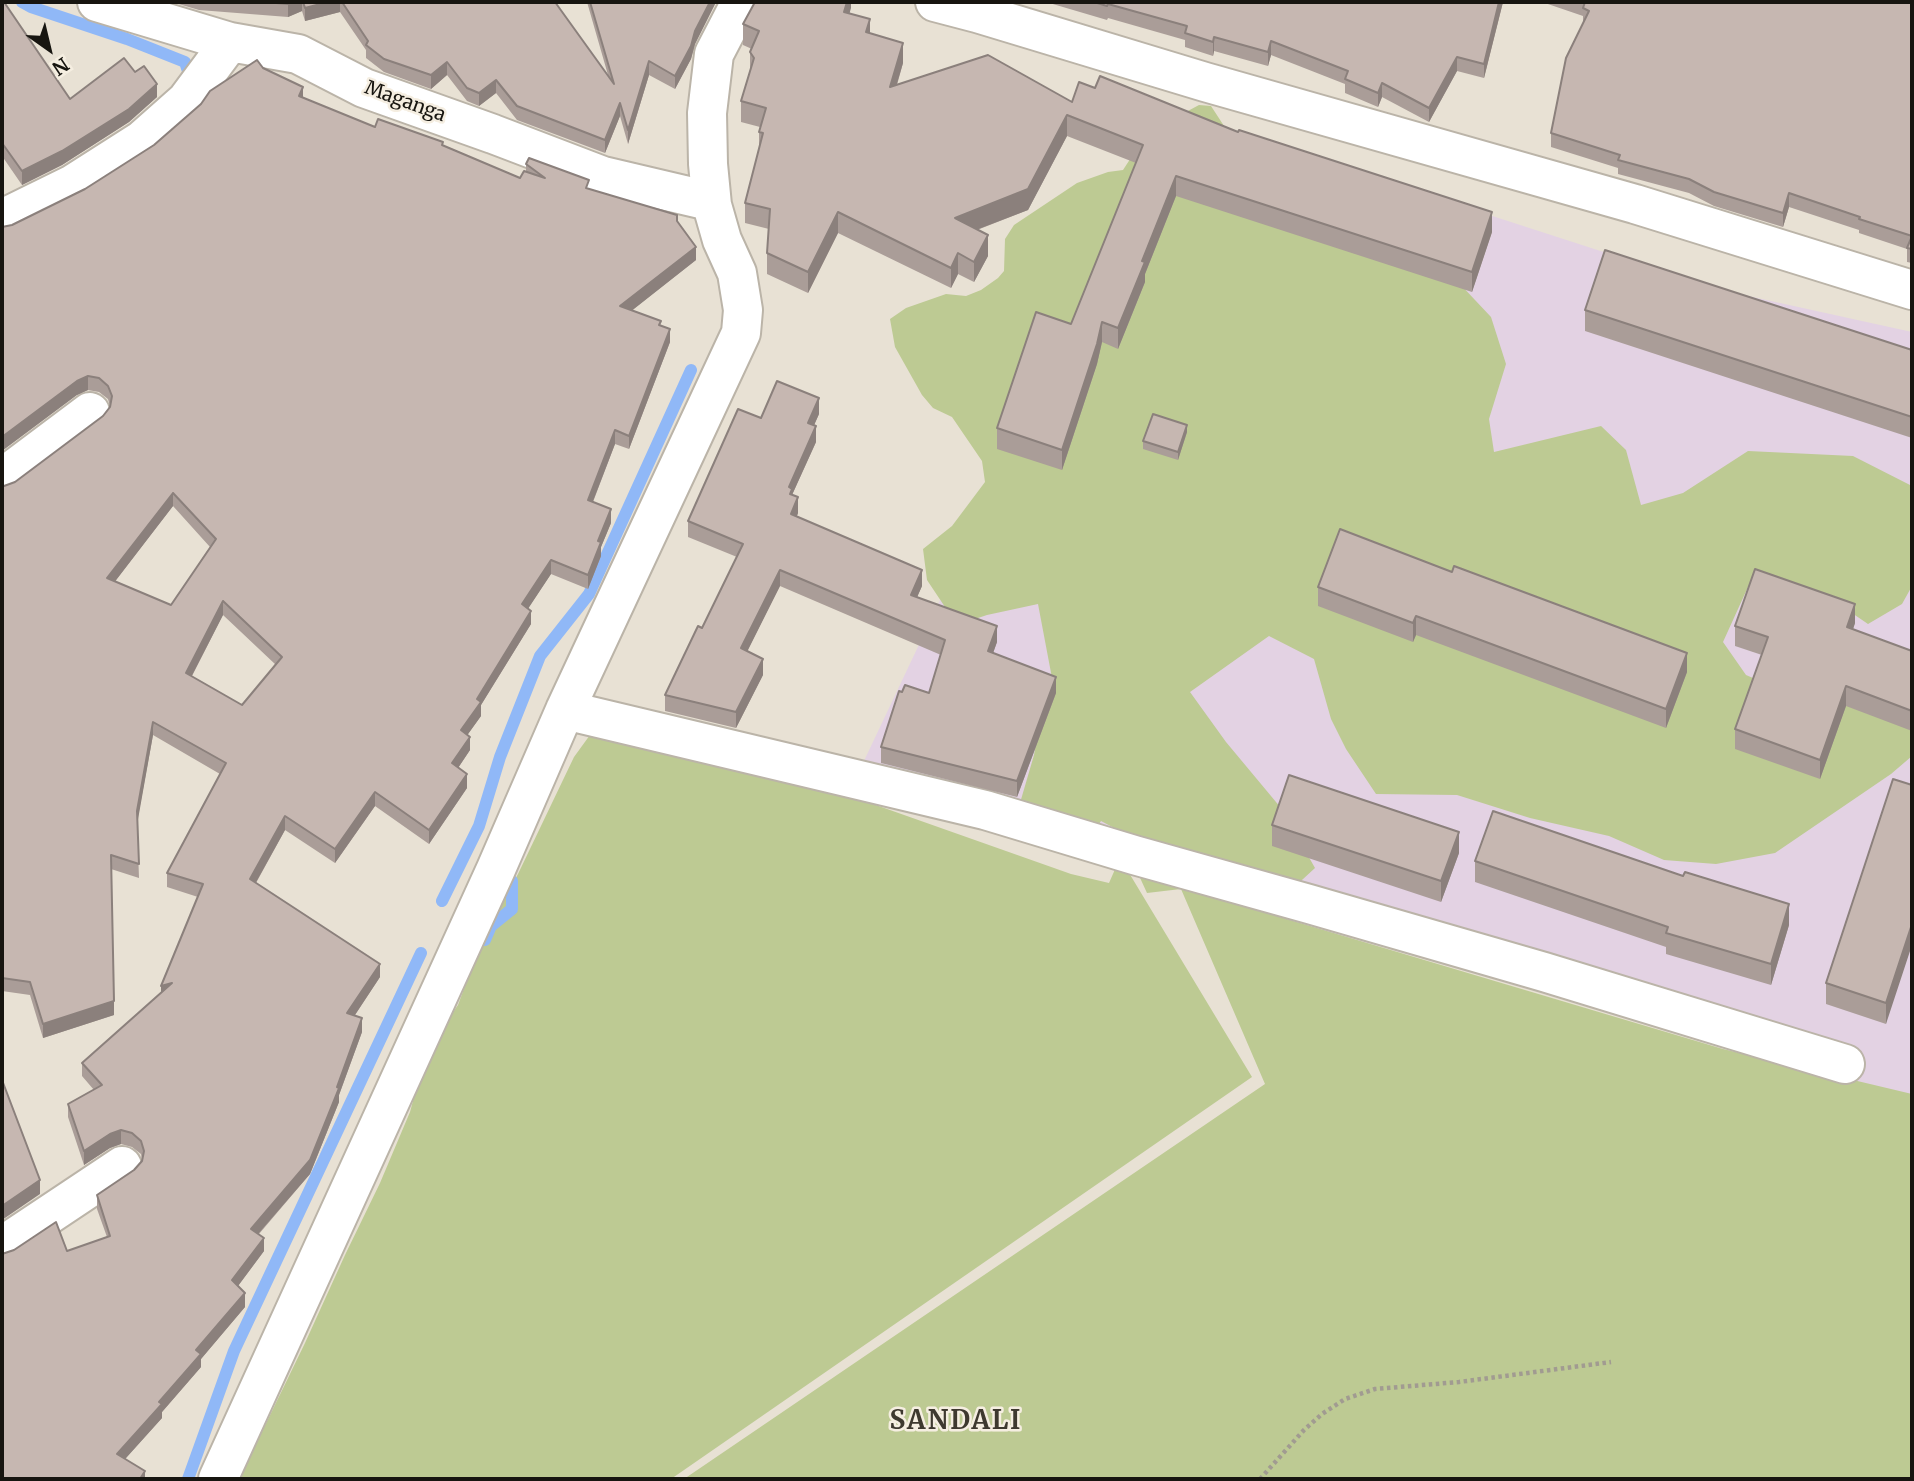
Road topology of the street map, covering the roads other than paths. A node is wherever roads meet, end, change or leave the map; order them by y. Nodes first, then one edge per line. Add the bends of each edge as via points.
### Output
1 (97, 2) edge
2 (741, 2) edge
3 (935, 2) edge
4 (230, 43) junction
5 (712, 205) junction
6 (2, 219) edge
7 (1912, 290) edge
8 (90, 412) dead end
9 (2, 478) edge
10 (565, 710) junction
11 (1845, 1064) dead end
12 (122, 1166) dead end
13 (2, 1246) edge
14 (218, 1479) edge

1 - 4 street, Maganga
2 - 5 street via 714,54 707,113
3 - 7 street via 1636,204
4 - 5 street, Maganga via 298,54 364,88 603,176
4 - 6 street via 186,101 142,140 73,184
5 - 10 street via 737,272 743,310 741,333
8 - 9 street
10 - 11 street via 985,810
10 - 14 street
12 - 13 street

